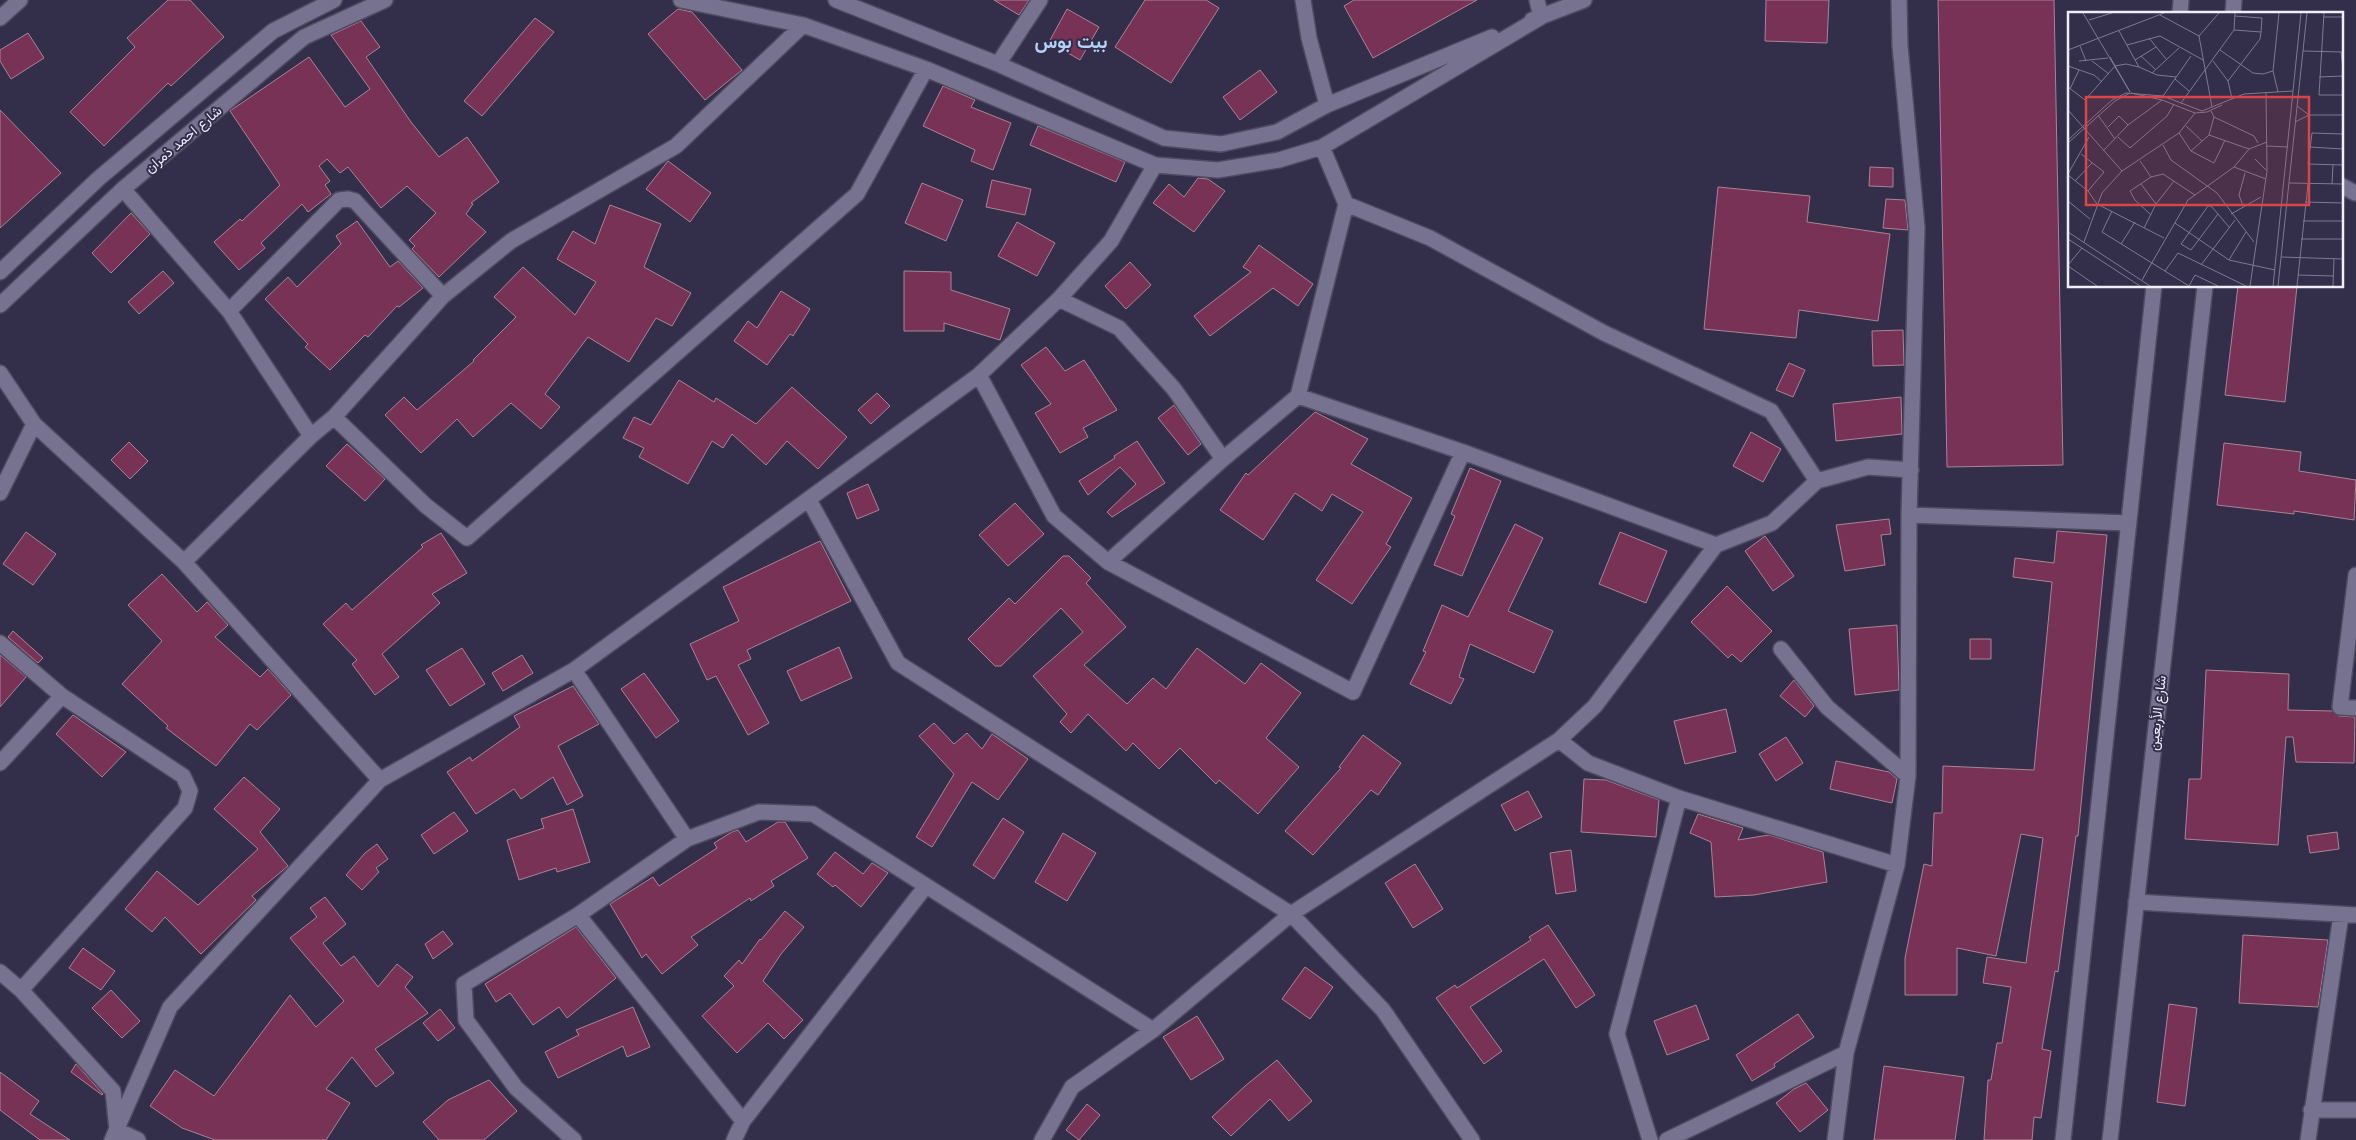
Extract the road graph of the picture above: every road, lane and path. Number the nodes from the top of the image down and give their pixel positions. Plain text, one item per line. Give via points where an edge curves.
1 (20, 0) edge
2 (334, 0) edge
3 (385, 0) edge
4 (681, 0) edge
5 (836, 0) edge
6 (1040, 0) edge
7 (1303, 0) edge
8 (1537, 0) edge
9 (1584, 0) edge
10 (1899, 0) edge
11 (1541, 17) junction
12 (0, 18) edge
13 (803, 25) junction
14 (998, 64) junction
15 (926, 69) junction
16 (1327, 104) junction
17 (1322, 147) junction
18 (1155, 164) junction
19 (2344, 187) edge
20 (123, 189) junction
21 (2344, 196) edge
22 (1346, 204) junction
23 (0, 272) edge
24 (2154, 288) edge
25 (2206, 288) edge
26 (443, 296) junction
27 (1059, 299) junction
28 (0, 305) edge
29 (229, 310) junction
30 (0, 373) edge
31 (979, 375) junction
32 (1298, 396) junction
33 (334, 417) junction
34 (34, 424) junction
35 (311, 436) junction
36 (1463, 452) junction
37 (1223, 459) junction
38 (1911, 470) junction
39 (1817, 481) junction
40 (0, 494) edge
41 (810, 500) junction
42 (1909, 515) junction
43 (2128, 523) junction
44 (1716, 545) junction
45 (184, 562) junction
46 (1108, 562) junction
47 (2356, 575) edge
48 (0, 643) edge
49 (1781, 649) dead end
50 (574, 670) junction
51 (62, 696) junction
52 (2356, 708) edge
53 (1559, 740) junction
54 (0, 763) edge
55 (1908, 776) junction
56 (380, 780) junction
57 (1679, 798) junction
58 (687, 838) junction
59 (1896, 865) junction
60 (926, 886) junction
61 (2136, 902) junction
62 (1291, 914) junction
63 (578, 915) junction
64 (2341, 915) junction
65 (2356, 915) edge
66 (0, 972) edge
67 (21, 990) junction
68 (1153, 1030) junction
69 (1846, 1054) junction
70 (2311, 1110) junction
71 (2356, 1110) edge
72 (743, 1122) junction
73 (114, 1135) edge
74 (138, 1140) edge
75 (574, 1140) edge
76 (734, 1140) edge
77 (1042, 1140) edge
78 (1472, 1140) edge
79 (1650, 1140) edge
80 (1667, 1140) edge
81 (1835, 1140) edge
82 (2063, 1140) edge
83 (2110, 1140) edge
84 (2308, 1140) edge

1 - 12 street
2 - 23 street, شارع احمد ذمران via 273,31 98,179
3 - 20 street, شارع احمد ذمران via 304,37
4 - 13 street
5 - 14 street
6 - 14 street
7 - 16 street via 1309,38
8 - 11 street
9 - 11 street
10 - 38 street via 1900,46 1917,227
11 - 16 street
11 - 17 street
13 - 15 street
13 - 26 street via 676,146 511,241
14 - 16 street via 1164,138 1221,144 1277,132
15 - 18 street
15 - 33 street via 857,194 467,538 425,505
17 - 18 street via 1279,160 1218,170
17 - 22 street
18 - 27 street via 1111,241
19 - 21 street via 2355,193
20 - 28 street, شارع احمد ذمران
20 - 29 street
22 - 32 street
22 - 39 street via 1430,238 1604,333 1771,411
24 - 43 street
25 - 61 street, شارع الأربعين
26 - 29 street via 354,201 348,199 339,200
26 - 33 street
27 - 31 street
27 - 37 street via 1119,328 1174,389
29 - 35 street
30 - 34 street
31 - 41 street
31 - 46 street via 1054,516
32 - 36 street
32 - 37 street
33 - 35 street
34 - 40 street
34 - 45 street
35 - 45 street
36 - 44 street
36 - 46 street via 1354,692
37 - 46 street
38 - 39 street via 1868,467
38 - 42 street
39 - 44 street via 1772,523
41 - 50 street
41 - 62 street via 898,663
42 - 43 street
42 - 55 street
43 - 82 street
44 - 53 street via 1595,706
45 - 56 street
47 - 52 street via 2340,707
48 - 51 street
49 - 55 street via 1827,707
50 - 56 street
50 - 58 street
51 - 54 street
51 - 67 street via 183,776 190,791 185,808
53 - 57 street via 1588,763
53 - 62 street
55 - 59 street
56 - 73 street via 170,1007
57 - 59 street
57 - 79 street via 1617,1034
58 - 60 street via 759,812 813,814
58 - 63 street
59 - 69 street
60 - 68 street
60 - 72 street
61 - 64 street
61 - 83 street, شارع الأربعين
62 - 68 street
62 - 78 street via 1383,1010
63 - 72 street
63 - 75 street via 464,984 466,1020 516,1088
64 - 65 street
64 - 70 street
66 - 67 street
67 - 73 street via 112,1091
68 - 77 street via 1072,1088
69 - 80 street
69 - 81 street
70 - 71 street
70 - 84 street
72 - 76 street
73 - 74 street

